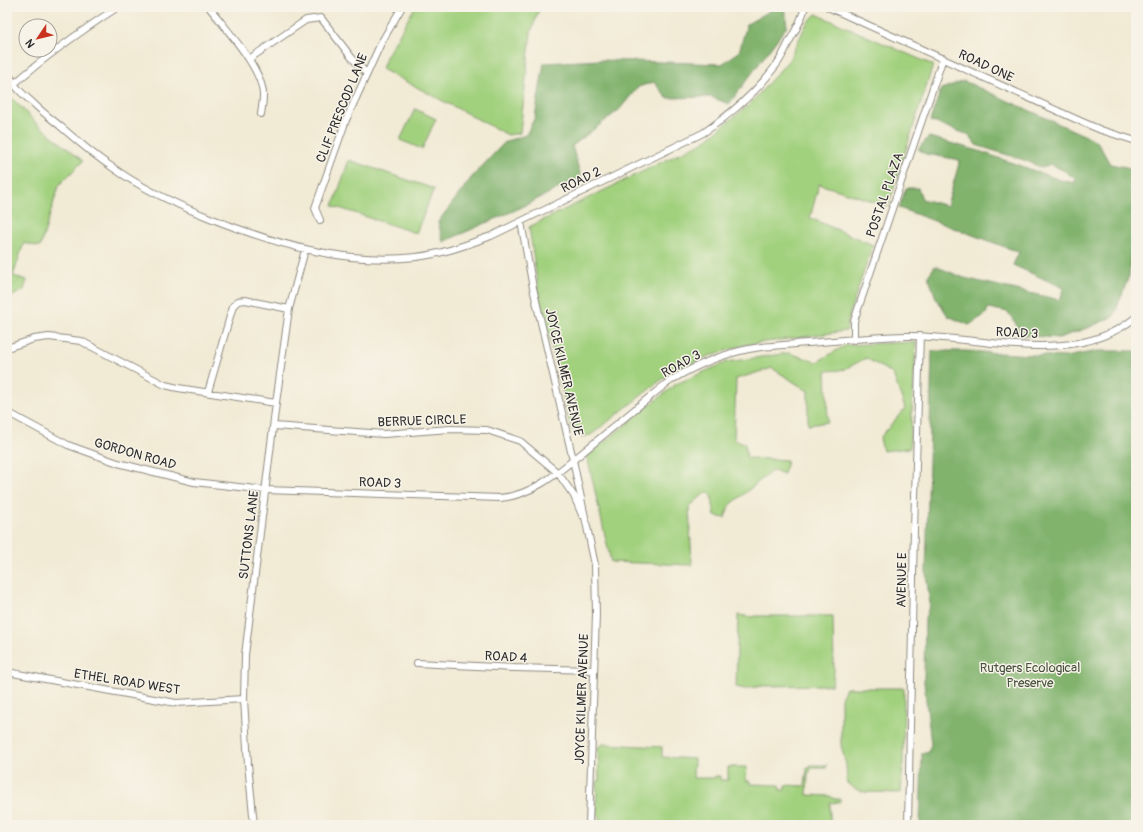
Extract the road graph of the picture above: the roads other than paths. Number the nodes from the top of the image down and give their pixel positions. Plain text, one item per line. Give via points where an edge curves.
1 (118, 7) edge
2 (209, 7) edge
3 (402, 7) edge
4 (805, 7) edge
5 (828, 7) edge
6 (943, 58) junction
7 (249, 59) junction
8 (7, 72) edge
9 (367, 74) junction
10 (7, 83) edge
11 (14, 84) junction
12 (261, 114) dead end
13 (1136, 141) edge
14 (320, 220) dead end
15 (521, 222) junction
16 (305, 250) junction
17 (289, 309) junction
18 (1136, 317) edge
19 (920, 336) junction
20 (854, 340) junction
21 (7, 348) edge
22 (208, 392) junction
23 (276, 403) junction
24 (7, 412) edge
25 (274, 426) junction
26 (573, 460) junction
27 (558, 473) junction
28 (265, 490) junction
29 (587, 526) junction
30 (417, 663) dead end
31 (594, 670) junction
32 (7, 672) edge
33 (244, 699) junction
34 (254, 825) edge
35 (589, 825) edge
36 (908, 825) edge

1 - 11 street via 82,30
2 - 7 street
3 - 9 street, CLIF PRESCOD LANE
4 - 15 street, ROAD 2 via 796,31 777,63 753,92 719,122 684,143
5 - 6 street, ROAD ONE
6 - 13 street, ROAD ONE via 1080,121
6 - 20 street, POSTAL PLAZA via 854,321
7 - 9 street via 306,20 321,18
7 - 12 street via 264,95
8 - 11 street, ROAD 2
9 - 14 street, CLIF PRESCOD LANE via 346,120 315,208
10 - 11 street
11 - 16 street, ROAD 2 via 90,151 151,191 240,230
15 - 16 street, ROAD 2 via 464,246 416,257 371,258
15 - 26 street, JOYCE KILMER AVENUE via 533,288
16 - 17 street, SUTTONS LANE
17 - 22 street via 245,300 238,301 233,306
17 - 23 street, SUTTONS LANE
18 - 19 street, ROAD 3 via 1114,332 1080,343 1040,346
19 - 20 street, ROAD 3
19 - 36 street, AVENUE E
20 - 26 street, ROAD 3 via 749,349 704,363 673,380
21 - 22 street via 49,337 81,341 165,385
22 - 23 street
23 - 25 street, SUTTONS LANE
24 - 28 street, GORDON ROAD via 68,445 118,464 194,482
25 - 27 street, BERRUE CIRCLE via 384,434 450,428 487,430 520,441
25 - 28 street, SUTTONS LANE
26 - 27 street, ROAD 3
26 - 29 street, JOYCE KILMER AVENUE
27 - 28 street, ROAD 3 via 521,494 500,498
27 - 29 street, JOYCE KILMER AVENUE via 574,496
28 - 33 street, SUTTONS LANE via 245,655
29 - 31 street, JOYCE KILMER AVENUE via 596,581
30 - 31 street, ROAD 4
31 - 35 street, JOYCE KILMER AVENUE
32 - 33 street, ETHEL ROAD WEST via 176,703
33 - 34 street, SUTTONS LANE

